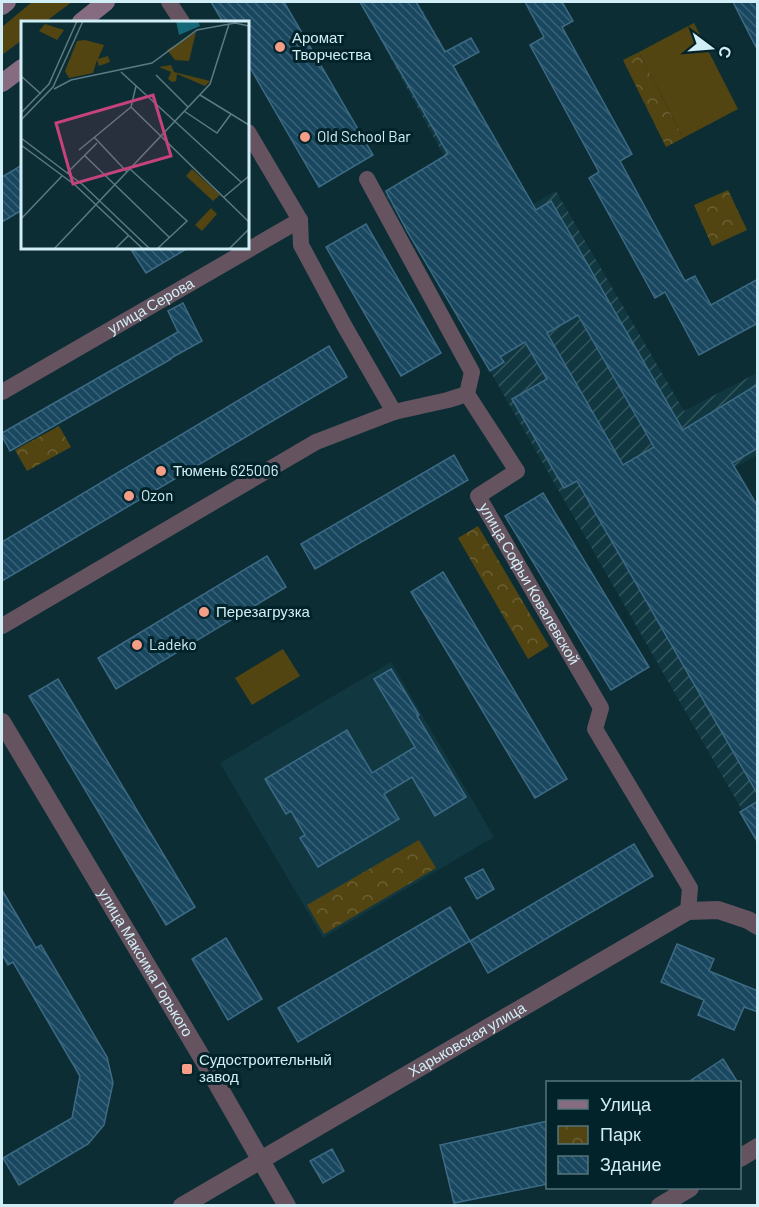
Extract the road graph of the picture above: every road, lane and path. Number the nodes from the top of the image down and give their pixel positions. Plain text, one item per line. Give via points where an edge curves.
1 (7, 2) edge
2 (106, 2) edge
3 (169, 2) edge
4 (2, 6) edge
5 (82, 21) edge
6 (181, 21) edge
7 (21, 69) edge
8 (2, 83) edge
9 (249, 134) edge
10 (367, 179) dead end
11 (300, 220) junction
12 (2, 392) edge
13 (467, 394) junction
14 (394, 412) junction
15 (2, 626) edge
16 (2, 722) edge
17 (688, 911) junction
18 (758, 926) edge
19 (758, 1147) edge
20 (741, 1157) edge
21 (260, 1160) junction
22 (688, 1189) edge
23 (182, 1206) edge
24 (287, 1206) edge
25 (660, 1206) edge

1 - 4 main road
2 - 5 main road
3 - 6 street
7 - 8 main road
9 - 11 street
10 - 13 street via 472,372
11 - 12 street, улица Серова
11 - 14 street via 301,245
13 - 14 street
13 - 17 street, улица Софьи Ковалевской via 517,471 478,496 601,708 595,729 690,888
14 - 15 street via 316,442
16 - 21 street, улица Максима Горького
17 - 18 street, Харьковская улица via 718,910
17 - 21 street, Харьковская улица
19 - 20 street
21 - 23 street, Харьковская улица
21 - 24 street, улица Максима Горького
22 - 25 street

